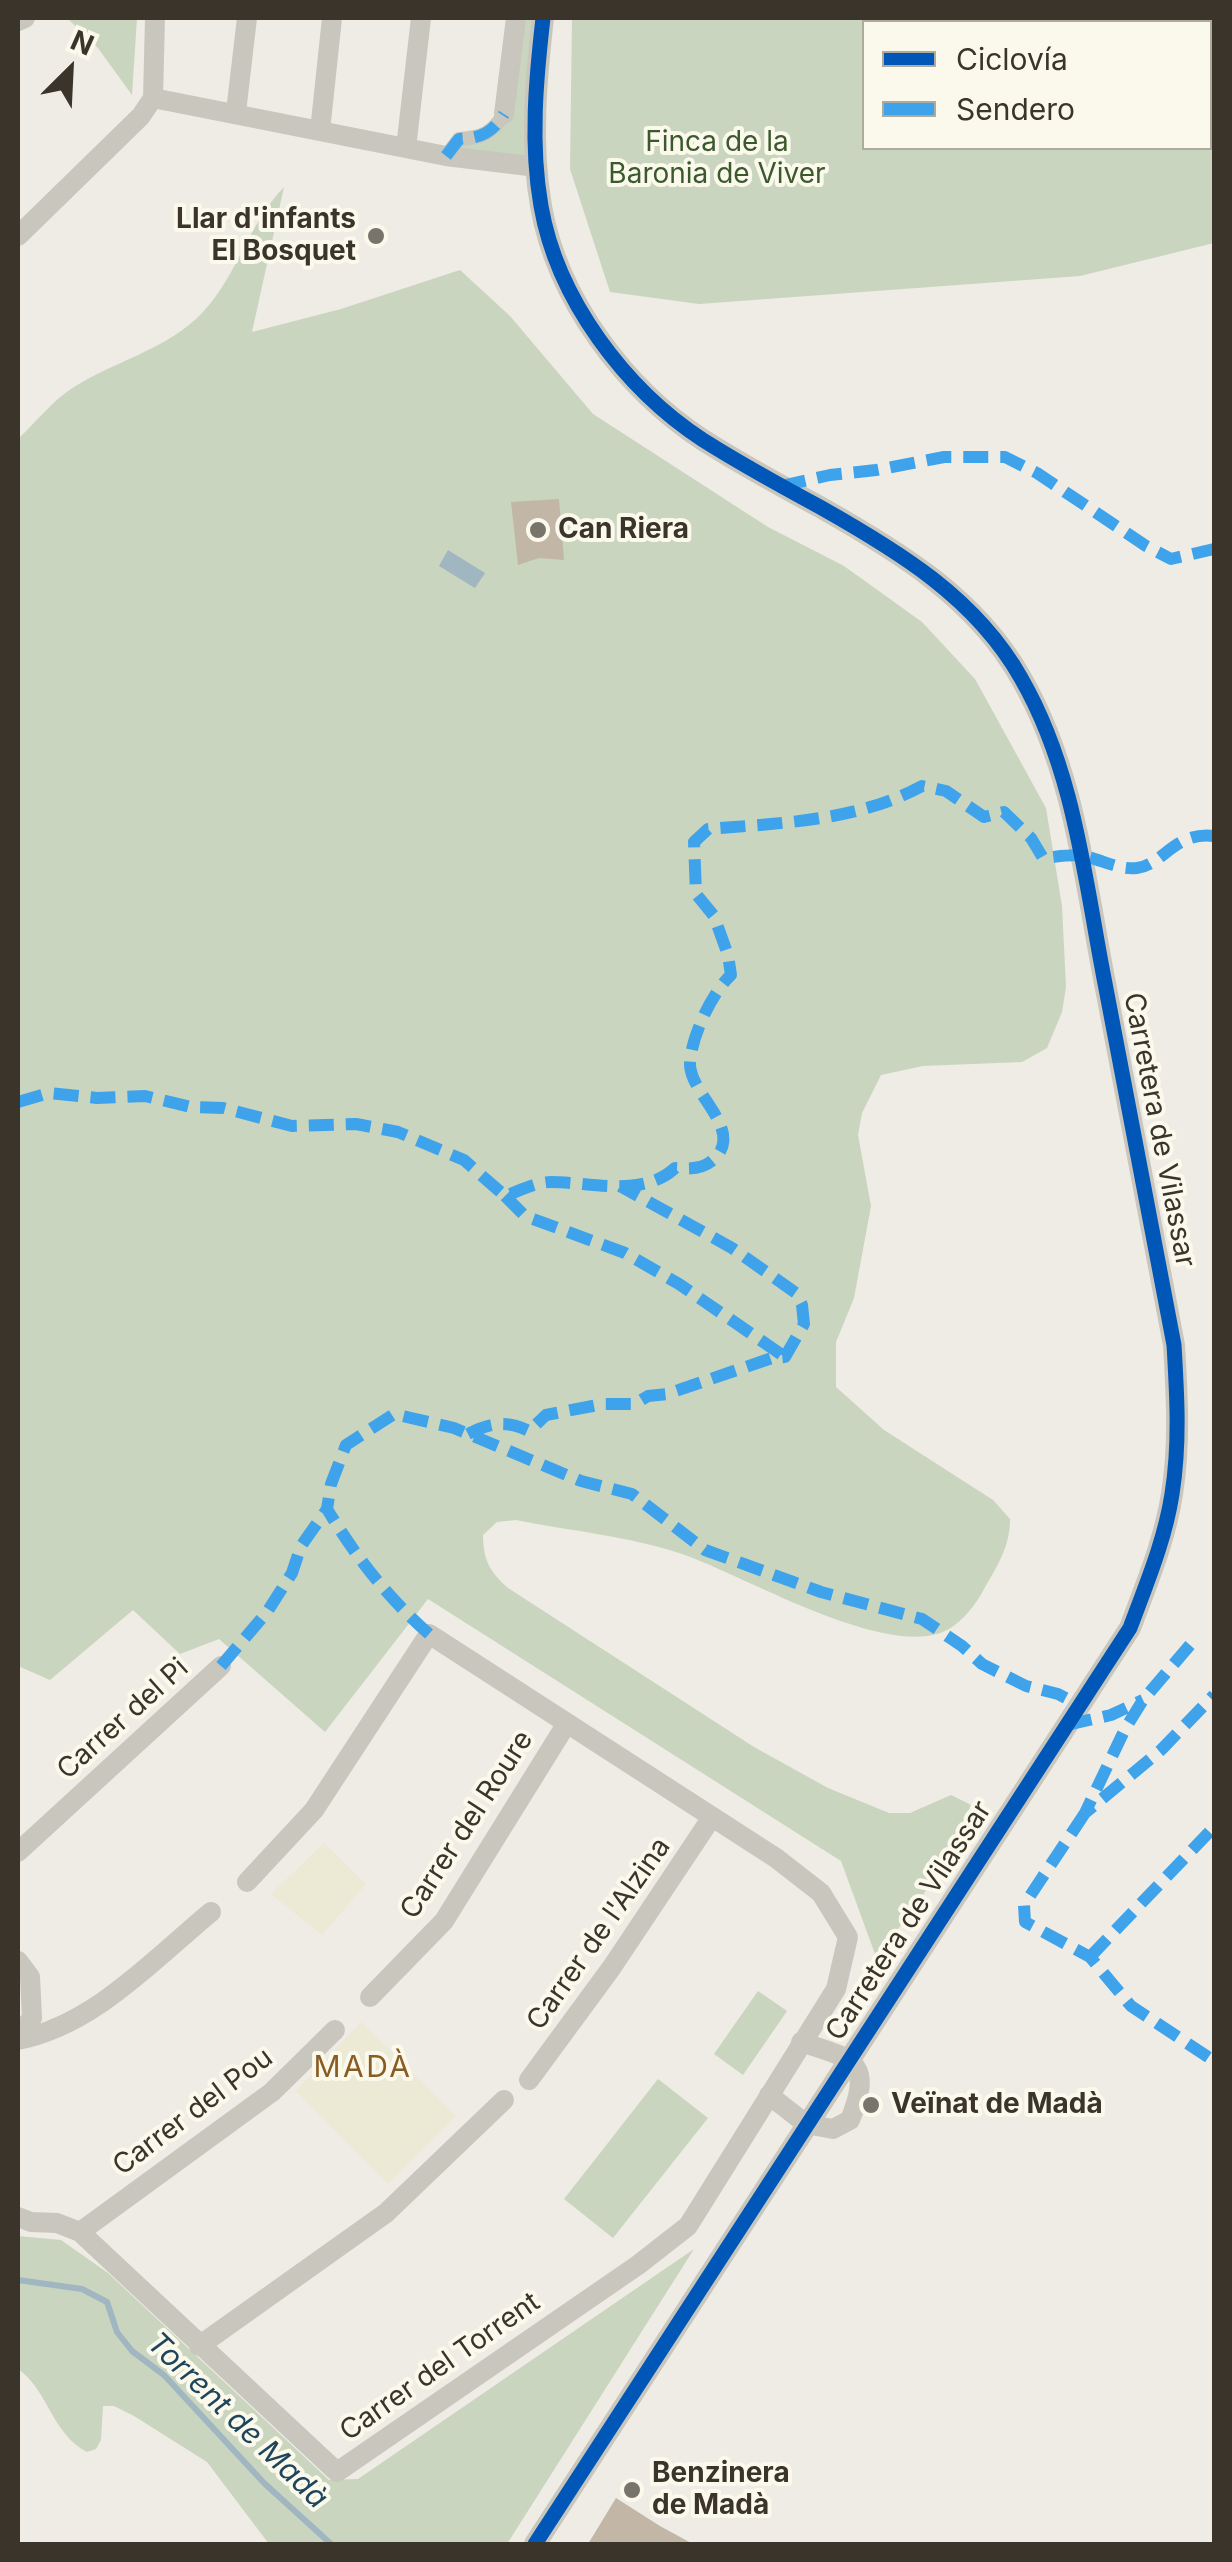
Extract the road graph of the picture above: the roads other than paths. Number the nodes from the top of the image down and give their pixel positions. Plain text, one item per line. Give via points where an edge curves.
1 (25, 18) edge
2 (155, 18) edge
3 (247, 18) edge
4 (332, 18) edge
5 (420, 18) edge
6 (516, 18) edge
7 (543, 18) edge
8 (18, 21) edge
9 (153, 98) junction
10 (236, 112) junction
11 (504, 114) joint
12 (320, 131) junction
13 (406, 148) junction
14 (446, 156) junction
15 (537, 167) junction
16 (18, 236) edge
17 (221, 1666) dead end
18 (566, 1723) junction
19 (712, 1817) junction
20 (18, 1852) edge
21 (247, 1882) dead end
22 (211, 1912) dead end
23 (18, 1961) edge
24 (370, 1997) dead end
25 (334, 2030) dead end
26 (18, 2038) edge
27 (802, 2042) junction
28 (849, 2058) junction
29 (529, 2080) dead end
30 (769, 2094) junction
31 (504, 2100) dead end
32 (806, 2124) junction
33 (18, 2217) edge
34 (80, 2232) junction
35 (199, 2346) junction
36 (535, 2544) edge

1 - 8 street
2 - 9 street
3 - 10 street
4 - 12 street
5 - 13 street
6 - 11 street
7 - 15 street, Carretera de Vilassar
9 - 10 street
9 - 16 street
10 - 12 street
11 - 14 street via 493,131 460,139
12 - 13 street
13 - 14 street
14 - 15 street
15 - 28 street, Carretera de Vilassar via 541,209 561,272 594,332 637,386 700,438 878,540 948,589 1020,676 1048,732 1071,805 1174,1345 1172,1496 1130,1628
17 - 20 street, Carrer del Pi
18 - 19 street, Carrer del Torrent
18 - 21 street, Carrer del Torrent via 429,1634 314,1810
18 - 24 street, Carrer del Roure via 444,1921
19 - 27 street, Carrer del Torrent via 821,1893 848,1937 836,1989
19 - 29 street, Carrer de l'Alzina
22 - 26 street via 94,2008
23 - 26 street via 30,1977 32,2018
25 - 34 street, Carrer del Pou via 272,2092
27 - 28 street
27 - 30 street, Carrer del Torrent
28 - 32 street, Carretera de Vilassar
28 - 32 street via 861,2094 850,2120 833,2130
30 - 32 street
30 - 35 street, Carrer del Torrent via 688,2226 338,2472
31 - 35 street via 386,2213
32 - 36 street, Carretera de Vilassar
33 - 34 street
34 - 35 street, Carrer del Torrent

